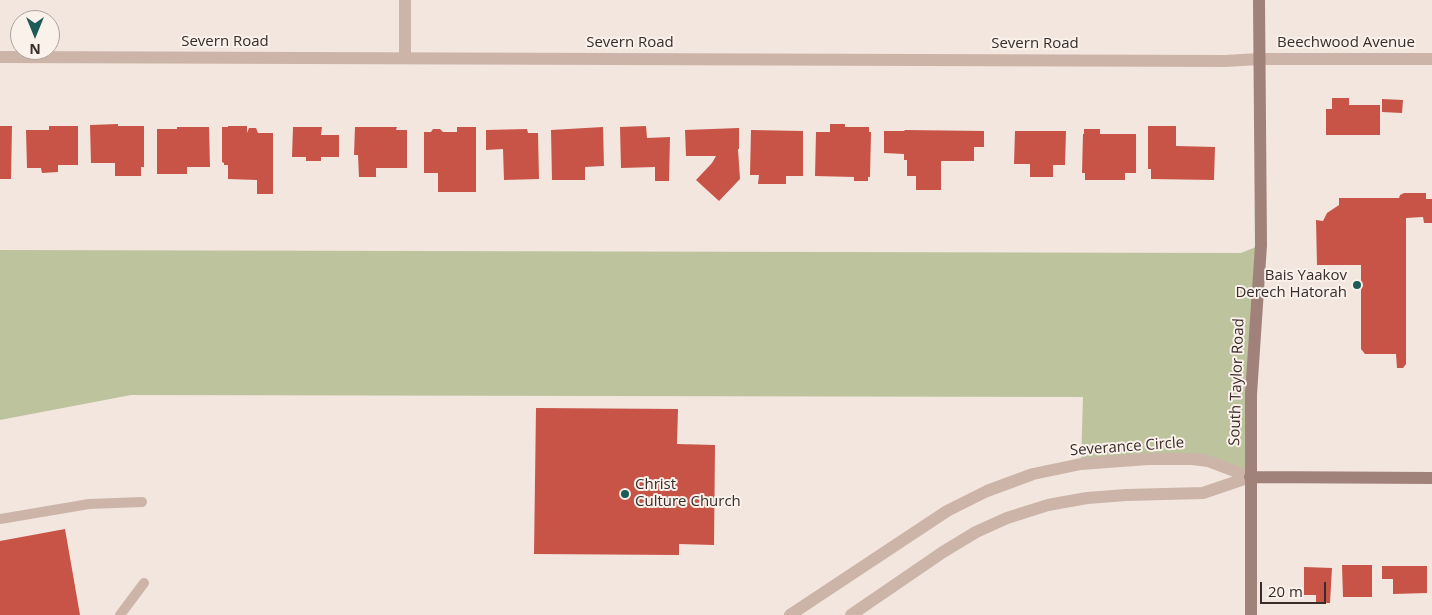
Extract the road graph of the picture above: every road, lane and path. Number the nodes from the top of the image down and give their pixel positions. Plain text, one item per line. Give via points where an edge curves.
1 (405, 0) edge
2 (1259, 0) edge
3 (0, 57) edge
4 (405, 58) junction
5 (1259, 59) junction
6 (1432, 59) edge
7 (1250, 477) junction
8 (1432, 478) edge
9 (142, 502) dead end
10 (0, 519) edge
11 (144, 583) dead end
12 (120, 615) edge
13 (790, 615) edge
14 (851, 615) edge
15 (1251, 615) edge

1 - 4 street
2 - 5 main road, South Taylor Road
3 - 4 street, Severn Road
4 - 5 street, Severn Road
5 - 6 street, Beechwood Avenue
5 - 7 main road, South Taylor Road via 1261,245 1250,394
7 - 8 main road
7 - 13 street, Severance Circle via 1208,461 1192,459 1081,464 1032,474 947,511
7 - 14 street via 1203,493 1087,498 1007,518 943,552
7 - 15 main road, South Taylor Road
9 - 10 lane via 89,504
11 - 12 lane

